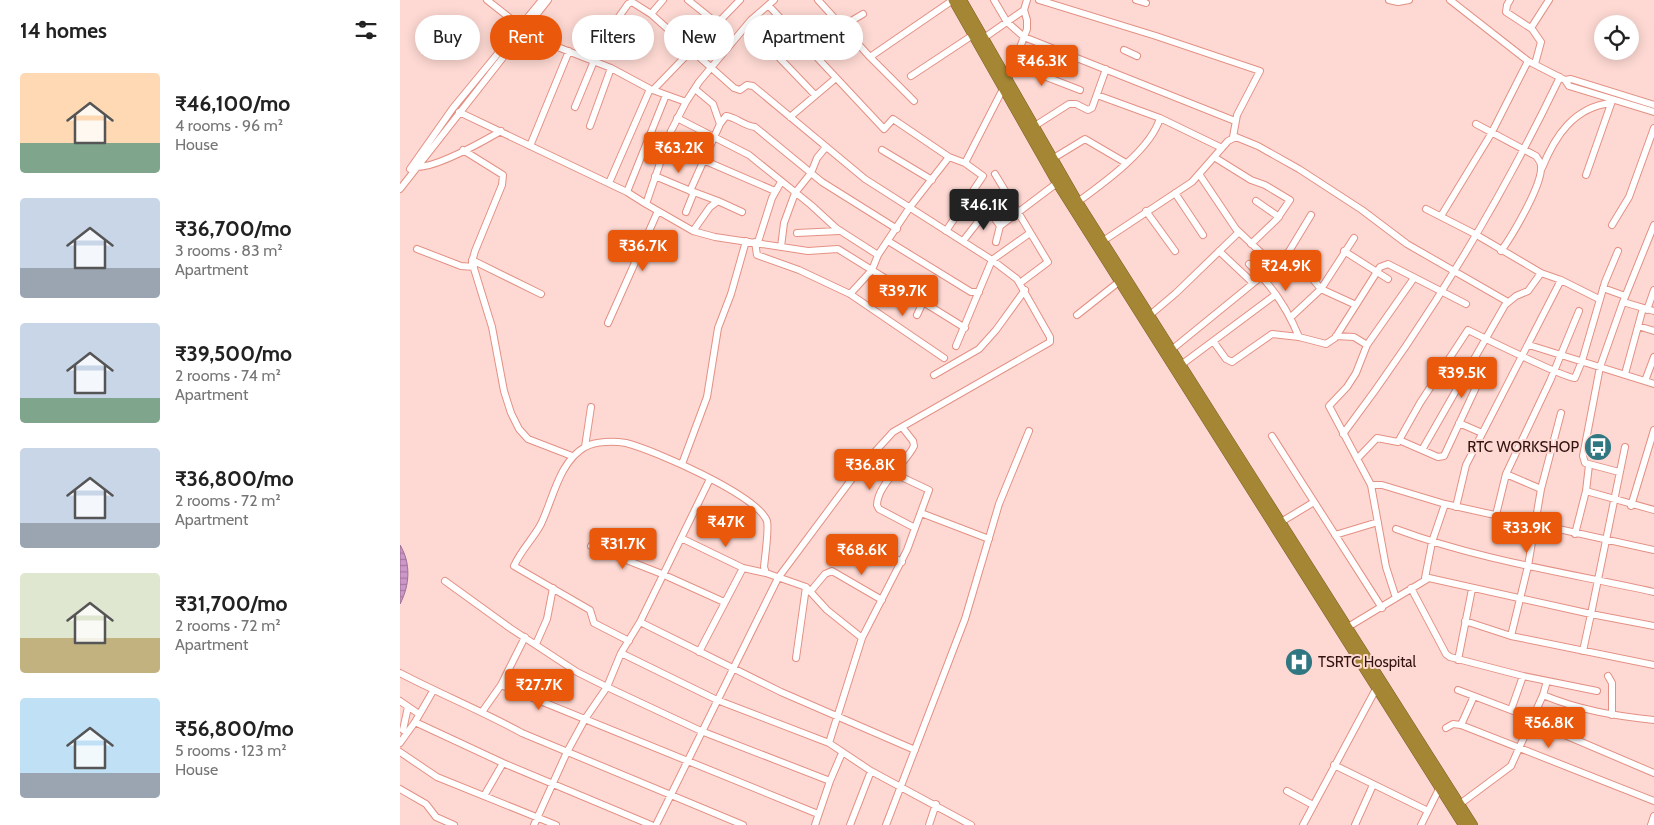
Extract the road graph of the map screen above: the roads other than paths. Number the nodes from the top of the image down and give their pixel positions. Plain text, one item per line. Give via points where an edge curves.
1 (487, 0) edge
2 (542, 0) edge
3 (548, 0) edge
4 (663, 0) edge
5 (688, 0) edge
6 (740, 0) edge
7 (774, 0) edge
8 (818, 0) edge
9 (953, 0) edge
10 (962, 0) edge
11 (994, 0) edge
12 (1039, 0) edge
13 (1136, 0) edge
14 (1389, 0) edge
15 (1409, 0) edge
16 (1450, 0) edge
17 (1510, 0) edge
18 (1550, 0) edge
19 (1146, 3) dead end
20 (1024, 4) edge
21 (769, 6) junction
22 (652, 14) junction
23 (505, 15) edge
24 (531, 15) edge
25 (534, 15) edge
26 (622, 15) edge
27 (707, 15) edge
28 (726, 15) edge
29 (759, 15) edge
30 (831, 15) edge
31 (1007, 22) junction
32 (664, 26) edge
33 (1531, 28) junction
34 (744, 30) edge
35 (1024, 37) junction
36 (978, 38) junction
37 (562, 48) edge
38 (863, 49) edge
39 (1124, 50) dead end
40 (569, 51) junction
41 (572, 52) edge
42 (870, 56) junction
43 (1137, 56) dead end
44 (494, 60) edge
45 (498, 60) edge
46 (591, 60) joint
47 (681, 60) edge
48 (701, 60) edge
49 (782, 60) edge
50 (1528, 61) junction
51 (1013, 64) junction
52 (1535, 64) junction
53 (611, 68) junction
54 (711, 68) junction
55 (1106, 69) junction
56 (911, 76) dead end
57 (836, 78) junction
58 (1563, 78) junction
59 (1005, 82) junction
60 (652, 89) junction
61 (695, 90) junction
62 (1080, 90) dead end
63 (666, 95) junction
64 (815, 95) junction
65 (1097, 95) junction
66 (1613, 98) junction
67 (914, 101) dead end
68 (686, 102) junction
69 (1654, 105) edge
70 (576, 107) dead end
71 (459, 112) junction
72 (1654, 112) edge
73 (790, 117) junction
74 (677, 118) junction
75 (1160, 118) junction
76 (1235, 121) junction
77 (720, 124) junction
78 (1476, 124) dead end
79 (590, 126) dead end
80 (1033, 127) junction
81 (1654, 128) edge
82 (501, 132) junction
83 (1491, 134) junction
84 (715, 136) junction
85 (1234, 137) junction
86 (666, 144) junction
87 (530, 146) junction
88 (826, 147) junction
89 (1222, 148) junction
90 (463, 150) junction
91 (882, 150) dead end
92 (1525, 150) junction
93 (949, 157) junction
94 (1214, 157) junction
95 (704, 159) junction
96 (1052, 160) junction
97 (965, 163) junction
98 (1126, 163) junction
99 (415, 166) junction
100 (1542, 169) junction
101 (811, 173) junction
102 (995, 174) dead end
103 (1199, 174) junction
104 (1586, 175) dead end
105 (656, 176) junction
106 (932, 180) junction
107 (400, 182) edge
108 (781, 182) junction
109 (609, 183) junction
110 (1057, 183) junction
111 (400, 190) edge
112 (775, 190) junction
113 (692, 191) junction
114 (627, 192) junction
115 (1175, 193) junction
116 (795, 194) junction
117 (718, 201) junction
118 (1256, 201) dead end
119 (646, 204) junction
120 (1075, 204) junction
121 (910, 207) junction
122 (1426, 209) dead end
123 (1146, 211) junction
124 (658, 212) junction
125 (686, 212) dead end
126 (742, 212) dead end
127 (1017, 212) junction
128 (1311, 215) dead end
129 (1441, 216) junction
130 (1279, 217) junction
131 (1612, 225) dead end
132 (1654, 225) edge
133 (1000, 226) junction
134 (897, 229) junction
135 (693, 231) junction
136 (840, 231) junction
137 (946, 231) junction
138 (1239, 232) junction
139 (797, 233) dead end
140 (1030, 233) junction
141 (1475, 234) junction
142 (1203, 235) dead end
143 (1354, 238) dead end
144 (746, 241) junction
145 (888, 241) junction
146 (963, 241) junction
147 (1103, 241) junction
148 (756, 242) junction
149 (996, 242) dead end
150 (1251, 244) junction
151 (782, 247) junction
152 (416, 249) dead end
153 (1175, 251) dead end
154 (1219, 251) junction
155 (1344, 251) junction
156 (1501, 251) junction
157 (1618, 251) dead end
158 (1288, 253) junction
159 (878, 255) junction
160 (472, 260) junction
161 (992, 260) junction
162 (1249, 264) dead end
163 (1273, 264) junction
164 (474, 267) junction
165 (872, 270) junction
166 (1377, 272) junction
167 (1454, 272) junction
168 (1541, 273) junction
169 (1262, 276) junction
170 (1414, 278) junction
171 (1388, 279) dead end
172 (1561, 280) junction
173 (1120, 281) junction
174 (1020, 283) junction
175 (1253, 283) junction
176 (1603, 288) junction
177 (1321, 289) junction
178 (1025, 290) junction
179 (1654, 290) edge
180 (1442, 291) junction
181 (979, 292) junction
182 (541, 294) dead end
183 (850, 294) junction
184 (1275, 295) junction
185 (1599, 299) junction
186 (1624, 299) junction
187 (923, 302) junction
188 (1508, 302) junction
189 (1466, 304) dead end
190 (1356, 305) junction
191 (1648, 310) edge
192 (1579, 311) dead end
193 (917, 315) dead end
194 (1077, 315) dead end
195 (1150, 315) junction
196 (1291, 317) junction
197 (608, 323) dead end
198 (1638, 326) junction
199 (965, 328) junction
200 (1654, 331) edge
201 (1336, 336) junction
202 (1300, 337) junction
203 (1484, 338) junction
204 (1213, 341) junction
205 (1367, 345) junction
206 (1528, 345) junction
207 (956, 346) dead end
208 (1168, 352) junction
209 (1523, 355) junction
210 (1560, 355) junction
211 (1654, 357) edge
212 (944, 358) dead end
213 (1582, 361) junction
214 (1181, 365) junction
215 (1600, 367) junction
216 (1553, 372) junction
217 (1625, 374) junction
218 (934, 375) dead end
219 (1646, 381) junction
220 (1478, 383) dead end
221 (1654, 384) edge
222 (591, 408) dead end
223 (1561, 413) dead end
224 (1459, 423) junction
225 (902, 427) junction
226 (1654, 430) edge
227 (1029, 431) dead end
228 (1482, 433) junction
229 (1343, 434) junction
230 (1272, 436) dead end
231 (1399, 440) junction
232 (585, 447) junction
233 (1626, 447) dead end
234 (1422, 450) junction
235 (572, 456) junction
236 (1357, 459) junction
237 (682, 464) junction
238 (1589, 465) junction
239 (1620, 472) junction
240 (893, 474) junction
241 (1506, 474) junction
242 (710, 479) junction
243 (1371, 484) junction
244 (1541, 489) junction
245 (1586, 491) junction
246 (1613, 500) junction
247 (1314, 502) junction
248 (1445, 504) junction
249 (1631, 506) junction
250 (1456, 507) junction
251 (1654, 510) edge
252 (921, 512) junction
253 (1496, 515) junction
254 (1281, 522) junction
255 (1378, 522) junction
256 (1537, 524) junction
257 (915, 528) junction
258 (1396, 529) dead end
259 (1575, 534) junction
260 (1335, 535) junction
261 (681, 538) junction
262 (852, 539) dead end
263 (989, 539) junction
264 (1605, 540) junction
265 (1432, 542) junction
266 (591, 546) dead end
267 (1654, 550) edge
268 (902, 562) junction
269 (1528, 566) junction
270 (743, 568) junction
271 (662, 574) junction
272 (766, 574) junction
273 (778, 578) junction
274 (1425, 578) junction
275 (445, 580) dead end
276 (1597, 580) junction
277 (553, 588) junction
278 (1410, 588) junction
279 (808, 589) junction
280 (1472, 589) junction
281 (1654, 592) edge
282 (1396, 598) junction
283 (1518, 599) junction
284 (882, 600) junction
285 (724, 602) junction
286 (1382, 608) junction
287 (1591, 614) junction
288 (1465, 621) junction
289 (640, 622) junction
290 (1654, 626) edge
291 (1348, 627) junction
292 (1511, 636) junction
293 (525, 637) junction
294 (862, 638) junction
295 (629, 642) junction
296 (536, 644) junction
297 (1583, 651) junction
298 (699, 652) junction
299 (621, 654) junction
300 (796, 658) dead end
301 (1458, 660) junction
302 (1654, 665) edge
303 (732, 667) junction
304 (400, 673) edge
305 (1522, 676) junction
306 (1608, 676) dead end
307 (1547, 681) junction
308 (501, 685) junction
309 (1377, 686) junction
310 (607, 687) junction
311 (1458, 690) dead end
312 (433, 691) junction
313 (1597, 691) dead end
314 (1543, 695) junction
315 (1474, 696) junction
316 (717, 700) junction
317 (400, 701) edge
318 (408, 707) junction
319 (1511, 710) junction
320 (482, 712) junction
321 (419, 714) junction
322 (837, 714) junction
323 (1612, 715) junction
324 (1532, 718) junction
325 (585, 719) junction
326 (1654, 720) edge
327 (415, 722) junction
328 (1461, 725) junction
329 (1446, 728) dead end
330 (403, 731) edge
331 (702, 731) junction
332 (400, 743) edge
333 (829, 743) junction
334 (1520, 749) junction
335 (915, 750) junction
336 (400, 752) edge
337 (567, 752) junction
338 (842, 753) junction
339 (687, 761) junction
340 (504, 763) junction
341 (1334, 765) junction
342 (871, 770) junction
343 (1654, 773) edge
344 (830, 781) junction
345 (552, 784) junction
346 (1373, 784) junction
347 (1440, 787) junction
348 (902, 788) junction
349 (400, 789) edge
350 (1287, 791) dead end
351 (670, 794) junction
352 (484, 796) junction
353 (1654, 801) edge
354 (936, 804) junction
355 (1460, 804) junction
356 (1313, 805) junction
357 (1428, 810) junction
358 (818, 814) junction
359 (1654, 816) edge
360 (537, 817) junction
361 (740, 824) edge
362 (451, 825) edge
363 (534, 825) edge
364 (556, 825) edge
365 (651, 825) edge
366 (656, 825) edge
367 (815, 825) edge
368 (850, 825) edge
369 (886, 825) edge
370 (929, 825) edge
371 (971, 825) edge
372 (1303, 825) edge
373 (1355, 825) edge
374 (1421, 825) edge
375 (1463, 825) edge
376 (1473, 825) edge
377 (1650, 825) edge

1 - 23 street
2 - 24 street
3 - 25 street
4 - 22 street
5 - 27 street
6 - 28 street
7 - 21 street
8 - 30 street
9 - 36 highway
9 - 42 street
10 - 36 highway
11 - 31 street
12 - 76 street via 1260,71
13 - 19 street
14 - 15 street
16 - 50 street
17 - 33 street via 1506,4 1506,12
18 - 33 street
20 - 31 street
20 - 35 street via 1028,26
21 - 29 street
21 - 57 street
22 - 26 street via 630,3
22 - 32 street
31 - 35 street
31 - 36 street
33 - 52 street via 1541,42
34 - 54 street
35 - 51 street
35 - 55 street
36 - 56 street
36 - 59 highway
37 - 40 street
38 - 42 street
39 - 43 street
40 - 41 street
40 - 87 street
42 - 67 street
44 - 99 street via 453,108
45 - 71 street
46 - 53 street
46 - 70 street
47 - 60 street
48 - 54 street
49 - 64 street
50 - 52 street
50 - 83 street
51 - 59 street
51 - 62 street
52 - 58 street
53 - 60 street
53 - 79 street
54 - 61 street
54 - 73 street via 734,88 740,90 747,85 753,86
55 - 65 street
55 - 76 street
57 - 64 street
57 - 93 street via 884,129 893,120
58 - 66 street via 1569,86
58 - 92 street
59 - 80 highway
59 - 97 street
59 - 110 highway
60 - 63 street
60 - 109 street
61 - 68 street
61 - 77 street via 713,104
63 - 68 street
63 - 114 street
64 - 73 street
65 - 75 street
65 - 80 street via 1090,110 1069,104
66 - 69 street
66 - 72 street
66 - 100 street via 1586,110 1569,123 1552,144
66 - 104 street
68 - 74 street
71 - 82 street
71 - 99 street
73 - 88 street
74 - 84 street
74 - 86 street
75 - 89 street
75 - 98 street via 1157,129
76 - 85 street
77 - 84 street
77 - 101 street via 726,116 755,127
78 - 83 street
80 - 96 highway
81 - 131 street via 1629,197
82 - 87 street
82 - 90 street
83 - 92 street
83 - 129 street
84 - 95 street
84 - 108 street via 749,155
85 - 89 street
85 - 167 street via 1258,146 1316,179 1407,244
86 - 95 street
86 - 105 street
87 - 109 street
88 - 101 street
88 - 121 street via 865,180
89 - 94 street
90 - 99 street via 426,166
90 - 160 street via 501,172 504,178
91 - 106 street
92 - 100 street via 1536,156
92 - 141 street
93 - 97 street
93 - 106 street
94 - 103 street
94 - 130 street via 1289,199
95 - 112 street
95 - 113 street
96 - 98 street via 1085,139
96 - 120 highway
97 - 137 street via 983,176
98 - 120 street
99 - 107 street
99 - 111 street
100 - 156 street via 1524,216
101 - 116 street
101 - 134 street
102 - 127 street
103 - 115 street
103 - 138 street
105 - 113 street
105 - 119 street
106 - 121 street
108 - 112 street
108 - 116 street
109 - 114 street
110 - 120 highway
110 - 127 street
112 - 148 street
113 - 117 street
113 - 125 street
114 - 119 street
115 - 123 street
115 - 142 street
116 - 136 street
116 - 151 street via 784,223
117 - 126 street
117 - 135 street
118 - 130 street
119 - 124 street
120 - 147 highway
120 - 173 highway
121 - 134 street
121 - 137 street
122 - 129 street
123 - 147 street
123 - 153 street
124 - 135 street
124 - 197 street
127 - 133 street
127 - 140 street
128 - 158 street
129 - 141 street
130 - 150 street
132 - 186 street
133 - 146 street via 988,209
133 - 149 street
134 - 145 street
135 - 144 street
136 - 139 street
136 - 159 street
137 - 146 street
138 - 150 street
138 - 154 street
140 - 161 street
140 - 174 street via 1048,262
141 - 156 street
141 - 167 street
143 - 155 street
144 - 148 street
144 - 237 street via 718,328 707,397
145 - 159 street
145 - 181 street via 971,292
146 - 161 street
147 - 195 highway
148 - 151 street
148 - 183 street via 758,255
150 - 163 street
151 - 165 street via 808,251 838,249
152 - 164 street via 461,266
154 - 175 street
154 - 195 street
155 - 166 street
155 - 177 street
156 - 168 street
157 - 176 street
158 - 163 street
158 - 177 street
159 - 165 street
160 - 164 street
160 - 182 street
161 - 174 street
161 - 181 street
162 - 169 street
163 - 169 street
164 - 235 street via 492,326 504,391 519,429 528,439
165 - 183 street
165 - 187 street
166 - 170 street via 1388,264
166 - 171 street
166 - 190 street
167 - 180 street
167 - 188 street
168 - 172 street
168 - 188 street via 1528,291
169 - 175 street
169 - 184 street
170 - 180 street
170 - 205 street
172 - 185 street
172 - 206 street
173 - 194 street
173 - 208 highway
174 - 178 street
175 - 208 street
176 - 185 street
176 - 186 street
177 - 190 street
177 - 196 street
178 - 218 street via 979,349
178 - 225 street via 1048,330 1050,342
179 - 191 street
180 - 189 street
180 - 229 street
181 - 199 street
183 - 212 street
184 - 196 street
184 - 204 street
185 - 213 street
186 - 191 street
186 - 215 street
187 - 193 street
187 - 199 street
188 - 203 street
190 - 201 street
191 - 198 street
192 - 210 street
195 - 208 highway
196 - 202 street
198 - 200 street
198 - 217 street
199 - 207 street
201 - 202 street via 1326,344
201 - 205 street via 1354,337
202 - 204 street via 1272,334 1232,362
203 - 209 street
203 - 231 street via 1468,330
203 - 234 street
204 - 214 street
205 - 229 street via 1356,373 1329,406
206 - 209 street
206 - 210 street
208 - 214 highway
208 - 309 highway
209 - 216 street
209 - 228 street
210 - 213 street
210 - 216 street
211 - 219 street
213 - 215 street
213 - 216 street via 1574,378
214 - 254 highway
215 - 217 street
215 - 238 street via 1583,456
216 - 241 street
217 - 219 street
219 - 221 street
220 - 224 street
222 - 232 street
223 - 244 street
224 - 228 street
224 - 234 street via 1444,456 1438,457
225 - 240 street via 914,446
225 - 273 street via 893,432 860,468
226 - 249 street
227 - 263 street via 999,504
228 - 250 street via 1466,464
229 - 236 street
230 - 247 street
231 - 234 street
231 - 236 street via 1395,443 1377,438
232 - 235 street
232 - 237 street via 624,443
233 - 239 street
235 - 277 street via 540,526 514,566
236 - 243 street
237 - 242 street
238 - 239 street
238 - 245 street
239 - 246 street
240 - 252 street via 929,490
240 - 257 street via 878,498 878,507
241 - 244 street
241 - 253 street
242 - 261 street
242 - 272 street via 760,511 767,522
243 - 248 street
243 - 255 street
244 - 256 street
245 - 246 street
245 - 259 street
246 - 249 street
246 - 264 street
247 - 254 street
247 - 260 street
248 - 250 street
248 - 265 street
249 - 251 street
250 - 253 street
252 - 257 street
252 - 263 street
253 - 256 street
254 - 291 highway
255 - 260 street
255 - 282 street via 1386,567
256 - 259 street
256 - 269 street
257 - 268 street
258 - 265 street
259 - 264 street
260 - 286 street
261 - 270 street
261 - 271 street
262 - 268 street
263 - 335 street via 967,612
264 - 267 street
264 - 276 street
265 - 269 street
265 - 274 street
266 - 271 street
268 - 284 street
269 - 276 street
269 - 283 street
270 - 272 street
270 - 285 street
271 - 285 street
271 - 289 street
272 - 273 street
273 - 279 street
273 - 303 street
274 - 278 street
274 - 280 street
275 - 293 street
276 - 281 street
276 - 287 street
277 - 295 street via 592,612 594,622
277 - 296 street via 547,619
278 - 282 street
278 - 301 street via 1446,654
279 - 284 street via 832,571
279 - 294 street via 827,610
279 - 300 street
280 - 283 street
280 - 288 street
282 - 286 street
283 - 287 street
283 - 292 street
284 - 294 street
285 - 298 street
286 - 291 street
287 - 290 street
287 - 297 street
288 - 292 street
288 - 301 street
289 - 295 street
289 - 298 street
291 - 355 highway
292 - 297 street
293 - 296 street
293 - 308 street
294 - 322 street
295 - 299 street
296 - 310 street
297 - 302 street
298 - 303 street
299 - 310 street
299 - 316 street
301 - 305 street
303 - 316 street
303 - 322 street via 781,692
304 - 312 street
305 - 307 street
305 - 319 street
306 - 323 street via 1612,683
307 - 313 street
307 - 314 street
308 - 320 street
308 - 325 street
309 - 341 street
309 - 347 highway
310 - 325 street
310 - 331 street
311 - 315 street
312 - 320 street
312 - 321 street
314 - 323 street via 1571,707
314 - 324 street
315 - 319 street
315 - 328 street
316 - 331 street
316 - 333 street
317 - 318 street
318 - 321 street
318 - 330 street
319 - 324 street
320 - 337 street
321 - 327 street
322 - 333 street
322 - 335 street
323 - 326 street
324 - 334 street
324 - 343 street
325 - 337 street
325 - 339 street
327 - 330 street
327 - 340 street
328 - 329 street via 1453,724
328 - 334 street
330 - 332 street
331 - 339 street
331 - 344 street
333 - 338 street
334 - 353 street
334 - 355 street via 1508,770
335 - 348 street
336 - 352 street via 437,777
337 - 345 street
337 - 351 street
338 - 342 street
338 - 344 street
339 - 351 street
339 - 358 street
340 - 345 street
340 - 352 street
341 - 346 street
341 - 356 street
342 - 348 street
342 - 368 street
344 - 358 street
345 - 360 street
345 - 365 street
346 - 357 street
346 - 373 street
347 - 357 street
347 - 375 highway
348 - 354 street
348 - 369 street
349 - 362 street via 426,804 436,817
350 - 356 street
351 - 361 street
351 - 366 street
352 - 360 street
354 - 370 street
354 - 371 street
355 - 376 highway
356 - 372 street
357 - 374 street
358 - 367 street
359 - 377 street
360 - 363 street
360 - 364 street

